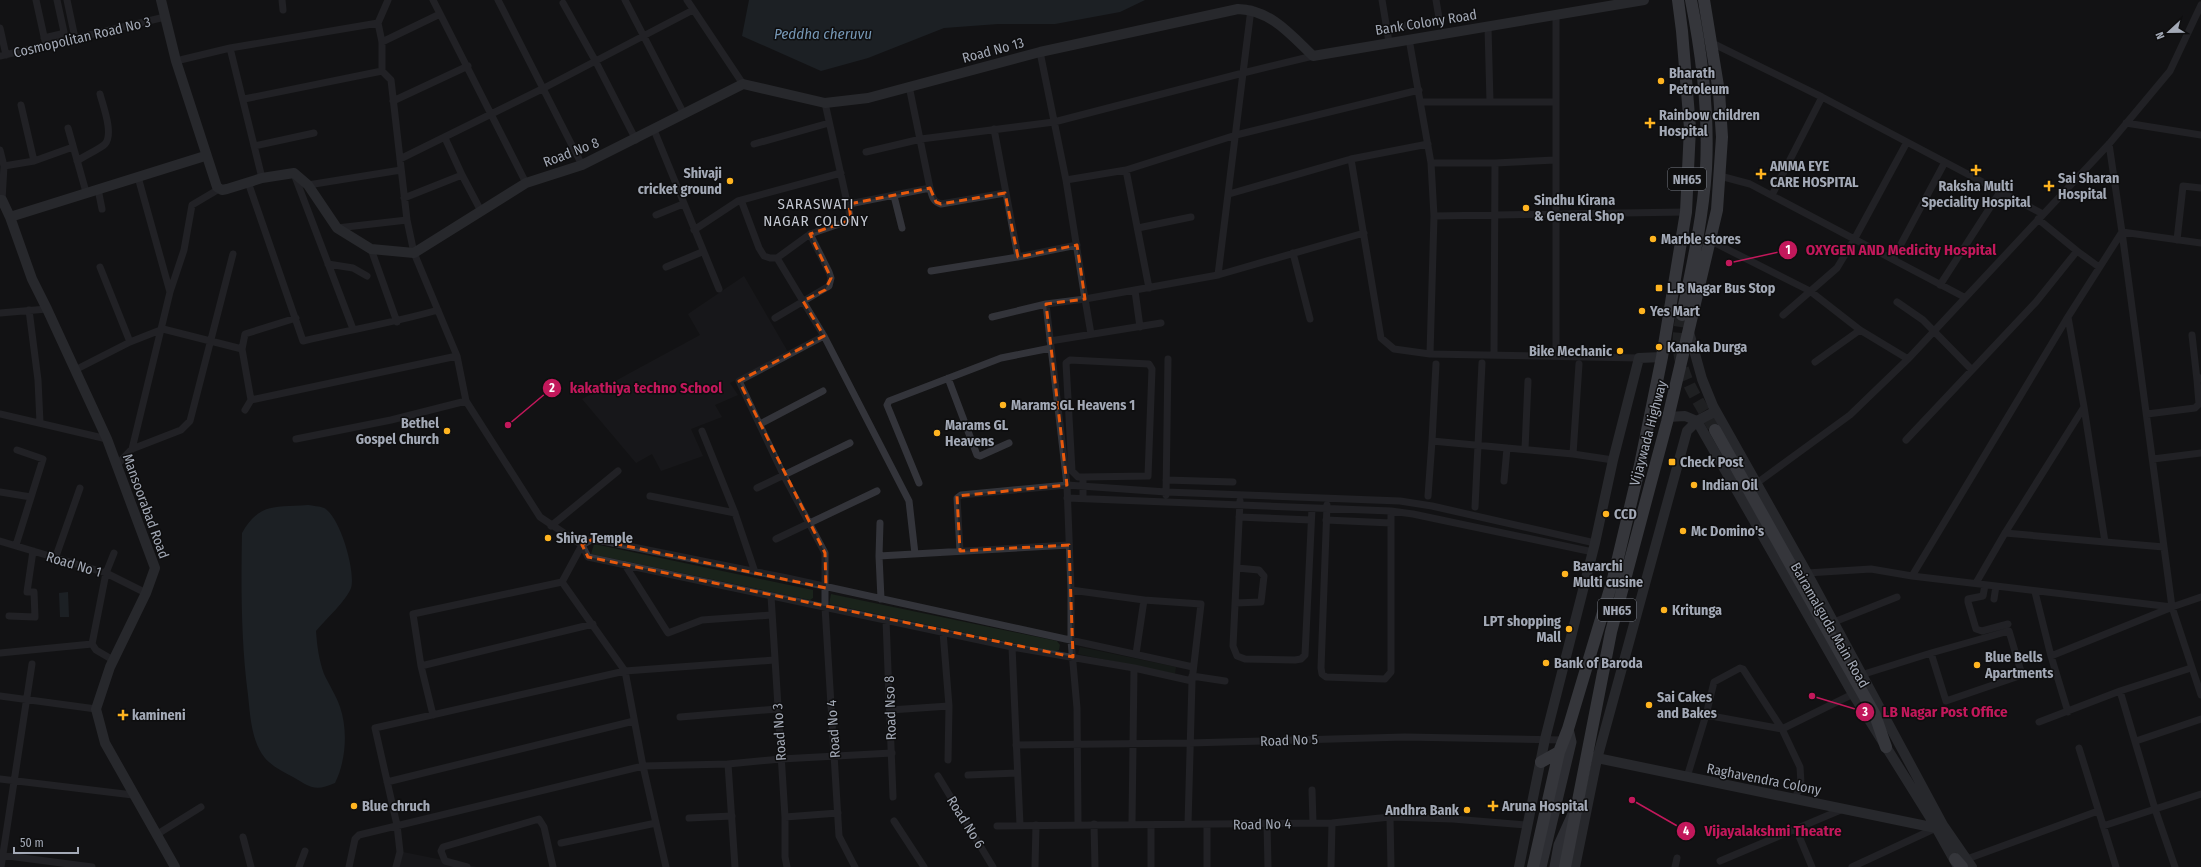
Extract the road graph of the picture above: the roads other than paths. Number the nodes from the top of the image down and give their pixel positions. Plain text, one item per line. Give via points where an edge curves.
1 (36, 0) edge
2 (57, 0) edge
3 (67, 0) edge
4 (161, 0) edge
5 (282, 0) edge
6 (388, 0) edge
7 (433, 0) edge
8 (498, 0) edge
9 (625, 0) edge
10 (687, 0) edge
11 (1382, 0) edge
12 (1436, 0) edge
13 (1644, 0) edge
14 (1678, 0) edge
15 (1691, 0) edge
16 (1704, 0) edge
17 (563, 3) dead end
18 (2201, 5) edge
19 (1251, 9) junction
20 (283, 10) dead end
21 (693, 10) junction
22 (440, 14) junction
23 (1556, 15) junction
24 (165, 17) junction
25 (378, 23) junction
26 (1488, 27) junction
27 (0, 28) edge
28 (1387, 28) junction
29 (76, 38) junction
30 (643, 38) junction
31 (1409, 39) junction
32 (45, 42) junction
33 (382, 42) junction
34 (1389, 42) junction
35 (1712, 43) junction
36 (230, 48) junction
37 (1040, 52) junction
38 (3, 56) edge
39 (1313, 56) junction
40 (176, 61) junction
41 (596, 62) junction
42 (468, 66) junction
43 (382, 71) junction
44 (1243, 73) junction
45 (743, 84) junction
46 (909, 86) junction
47 (544, 88) junction
48 (1419, 90) junction
49 (100, 94) dead end
50 (1822, 96) junction
51 (244, 99) junction
52 (393, 101) junction
53 (1421, 102) junction
54 (1490, 102) junction
55 (1555, 102) junction
56 (825, 103) junction
57 (21, 105) dead end
58 (493, 114) junction
59 (684, 114) junction
60 (1054, 122) junction
61 (829, 123) junction
62 (2126, 123) junction
63 (68, 128) dead end
64 (654, 130) junction
65 (994, 130) junction
66 (314, 133) dead end
67 (1236, 135) junction
68 (2201, 135) edge
69 (445, 138) junction
70 (921, 139) junction
71 (636, 140) junction
72 (1907, 142) junction
73 (754, 144) dead end
74 (1428, 144) junction
75 (2109, 144) junction
76 (254, 146) junction
77 (73, 147) junction
78 (0, 150) edge
79 (866, 152) dead end
80 (205, 156) junction
81 (400, 159) junction
82 (1351, 159) junction
83 (1555, 160) junction
84 (34, 161) junction
85 (77, 161) junction
86 (1945, 162) junction
87 (1495, 163) junction
88 (1430, 164) junction
89 (582, 165) junction
90 (4, 166) junction
91 (401, 170) junction
92 (1126, 170) junction
93 (294, 173) junction
94 (841, 173) junction
95 (462, 175) junction
96 (1720, 176) junction
97 (138, 177) junction
98 (262, 178) junction
99 (1066, 180) junction
100 (248, 182) junction
101 (526, 183) junction
102 (308, 185) junction
103 (930, 188) junction
104 (2201, 188) edge
105 (98, 189) junction
106 (219, 189) junction
107 (86, 192) junction
108 (2000, 192) junction
109 (1005, 193) junction
110 (1229, 194) junction
111 (1772, 195) junction
112 (894, 196) junction
113 (404, 198) junction
114 (1, 200) edge
115 (742, 200) junction
116 (684, 204) junction
117 (849, 204) junction
118 (102, 209) dead end
119 (481, 212) junction
120 (1686, 212) junction
121 (1555, 214) junction
122 (656, 215) dead end
123 (1434, 216) junction
124 (1495, 216) junction
125 (2041, 216) junction
126 (10, 217) junction
127 (1191, 217) dead end
128 (407, 220) junction
129 (337, 228) junction
130 (902, 228) dead end
131 (1138, 228) junction
132 (694, 230) junction
133 (2122, 232) junction
134 (1364, 233) junction
135 (810, 234) junction
136 (1855, 238) junction
137 (2177, 240) junction
138 (1711, 241) junction
139 (2201, 243) edge
140 (1077, 245) junction
141 (371, 249) junction
142 (2077, 251) junction
143 (702, 252) junction
144 (414, 253) junction
145 (1293, 253) junction
146 (233, 254) dead end
147 (1018, 257) junction
148 (777, 258) junction
149 (1893, 259) junction
150 (328, 264) junction
151 (100, 267) dead end
152 (666, 267) dead end
153 (1951, 267) junction
154 (2099, 267) junction
155 (931, 271) dead end
156 (1958, 271) dead end
157 (1218, 275) junction
158 (367, 276) dead end
159 (1940, 284) junction
160 (1149, 288) junction
161 (718, 289) dead end
162 (1135, 291) junction
163 (1810, 291) junction
164 (170, 292) junction
165 (1964, 297) junction
166 (1085, 299) junction
167 (803, 301) junction
168 (1897, 302) dead end
169 (1046, 304) junction
170 (47, 308) junction
171 (30, 310) junction
172 (438, 310) junction
173 (0, 313) edge
174 (1682, 315) tunnel mouth
175 (1783, 315) dead end
176 (992, 317) dead end
177 (2068, 317) junction
178 (296, 318) junction
179 (775, 318) dead end
180 (1310, 318) dead end
181 (397, 322) junction
182 (1161, 323) dead end
183 (1140, 327) junction
184 (163, 329) junction
185 (353, 329) junction
186 (1860, 330) junction
187 (1689, 332) junction
188 (1933, 332) junction
189 (1091, 334) junction
190 (2192, 335) dead end
191 (824, 336) junction
192 (210, 341) junction
193 (130, 342) junction
194 (1051, 345) junction
195 (242, 348) junction
196 (1430, 354) junction
197 (1494, 354) junction
198 (1556, 355) junction
199 (457, 356) junction
200 (1662, 357) junction
201 (1639, 358) junction
202 (1168, 359) dead end
203 (1908, 359) junction
204 (1815, 362) dead end
205 (1482, 363) dead end
206 (1436, 364) dead end
207 (1579, 364) dead end
208 (75, 370) junction
209 (1972, 370) junction
210 (948, 378) junction
211 (2199, 379) edge
212 (1528, 381) dead end
213 (823, 391) dead end
214 (252, 400) junction
215 (466, 401) junction
216 (2084, 407) junction
217 (245, 410) dead end
218 (1716, 411) junction
219 (0, 414) edge
220 (2147, 414) junction
221 (1668, 417) junction
222 (1697, 421) junction
223 (40, 423) junction
224 (760, 424) junction
225 (1715, 430) tunnel mouth
226 (702, 432) dead end
227 (296, 439) dead end
228 (107, 440) junction
229 (1906, 440) dead end
230 (1432, 441) junction
231 (850, 443) dead end
232 (1009, 443) dead end
233 (1479, 446) junction
234 (1507, 448) junction
235 (132, 449) junction
236 (1525, 449) junction
237 (18, 450) dead end
238 (1573, 454) junction
239 (2201, 454) edge
240 (2153, 459) junction
241 (1614, 460) junction
242 (116, 466) junction
243 (618, 471) dead end
244 (784, 474) junction
245 (1083, 476) junction
246 (1095, 477) junction
247 (1166, 480) junction
248 (1504, 481) dead end
249 (1233, 482) dead end
250 (919, 483) dead end
251 (1757, 483) junction
252 (1067, 485) junction
253 (1083, 486) junction
254 (1095, 487) junction
255 (80, 488) dead end
256 (757, 488) dead end
257 (877, 491) dead end
258 (0, 492) edge
259 (1166, 492) junction
260 (1240, 495) junction
261 (650, 496) dead end
262 (1428, 496) dead end
263 (31, 497) junction
264 (1067, 498) junction
265 (1083, 498) junction
266 (1327, 499) junction
267 (1166, 502) junction
268 (1412, 503) junction
269 (1240, 505) junction
270 (1475, 507) dead end
271 (1312, 508) junction
272 (1327, 508) junction
273 (1391, 511) junction
274 (735, 513) junction
275 (1410, 514) junction
276 (1239, 517) junction
277 (1311, 520) junction
278 (1326, 520) junction
279 (880, 523) dead end
280 (1391, 523) junction
281 (809, 524) junction
282 (551, 526) junction
283 (2005, 533) junction
284 (776, 539) dead end
285 (0, 541) edge
286 (2105, 542) junction
287 (16, 545) junction
288 (582, 545) junction
289 (1069, 545) junction
290 (2164, 547) junction
291 (1594, 548) junction
292 (33, 551) junction
293 (960, 551) junction
294 (114, 554) dead end
295 (915, 554) junction
296 (879, 556) junction
297 (55, 559) junction
298 (625, 565) junction
299 (1237, 568) junction
300 (755, 572) junction
301 (106, 573) junction
302 (1807, 573) junction
303 (1912, 576) junction
304 (562, 582) junction
305 (1976, 583) junction
306 (1985, 585) junction
307 (1996, 586) junction
308 (826, 588) junction
309 (1071, 590) junction
310 (146, 592) junction
311 (2035, 592) junction
312 (771, 596) junction
313 (2201, 597) edge
314 (1897, 598) dead end
315 (881, 599) junction
316 (1994, 599) dead end
317 (1144, 600) junction
318 (1235, 602) junction
319 (825, 607) junction
320 (2172, 607) junction
321 (771, 614) junction
322 (9, 616) dead end
323 (886, 620) junction
324 (1834, 622) junction
325 (593, 624) junction
326 (2008, 624) dead end
327 (943, 632) junction
328 (1071, 641) junction
329 (92, 644) junction
330 (1012, 647) junction
331 (0, 653) edge
332 (1931, 653) junction
333 (1136, 654) junction
334 (2051, 656) junction
335 (1073, 657) junction
336 (113, 660) junction
337 (774, 660) junction
338 (32, 664) dead end
339 (421, 666) junction
340 (1193, 667) junction
341 (1134, 668) junction
342 (2191, 668) junction
343 (625, 671) junction
344 (1861, 675) junction
345 (1192, 678) junction
346 (1225, 681) dead end
347 (2120, 691) junction
348 (1853, 694) junction
349 (2201, 695) edge
350 (0, 696) edge
351 (26, 700) junction
352 (949, 706) junction
353 (96, 709) junction
354 (777, 709) junction
355 (890, 710) junction
356 (2068, 712) junction
357 (433, 715) junction
358 (1706, 716) junction
359 (680, 717) dead end
360 (2201, 719) edge
361 (634, 721) junction
362 (2039, 722) dead end
363 (1568, 728) junction
364 (1782, 729) junction
365 (1545, 739) junction
366 (2136, 741) junction
367 (1189, 743) junction
368 (1076, 744) junction
369 (1132, 744) junction
370 (1016, 745) junction
371 (1561, 746) junction
372 (1886, 747) junction
373 (2079, 748) dead end
374 (892, 753) junction
375 (835, 755) junction
376 (1592, 757) junction
377 (781, 759) junction
378 (948, 760) dead end
379 (1542, 762) junction
380 (728, 764) junction
381 (643, 766) junction
382 (1017, 773) junction
383 (968, 775) dead end
384 (938, 776) dead end
385 (1687, 777) junction
386 (0, 779) edge
387 (14, 781) junction
388 (387, 782) junction
389 (1312, 790) dead end
390 (2201, 794) edge
391 (133, 795) junction
392 (894, 797) dead end
393 (1795, 799) junction
394 (1576, 806) junction
395 (200, 807) dead end
396 (1843, 809) junction
397 (2155, 809) junction
398 (2098, 811) junction
399 (838, 813) junction
400 (732, 816) junction
401 (784, 816) junction
402 (1390, 817) junction
403 (689, 818) dead end
404 (894, 821) dead end
405 (656, 823) junction
406 (1132, 823) junction
407 (1267, 823) junction
408 (1313, 823) junction
409 (1332, 823) junction
410 (1078, 824) junction
411 (1094, 824) junction
412 (1188, 824) junction
413 (396, 825) junction
414 (1020, 825) junction
415 (1036, 825) junction
416 (1151, 825) junction
417 (1206, 825) junction
418 (1526, 825) junction
419 (997, 826) dead end
420 (2103, 826) junction
421 (1936, 828) junction
422 (1796, 829) junction
423 (156, 835) junction
424 (243, 837) dead end
425 (561, 843) dead end
426 (305, 851) dead end
427 (2, 855) edge
428 (1677, 858) dead end
429 (1720, 861) dead end
430 (1963, 864) edge
431 (1, 867) edge
432 (92, 867) edge
433 (175, 867) edge
434 (251, 867) edge
435 (299, 867) edge
436 (349, 867) edge
437 (396, 867) edge
438 (467, 867) edge
439 (553, 867) edge
440 (665, 867) edge
441 (735, 867) edge
442 (787, 867) edge
443 (855, 867) edge
444 (924, 867) edge
445 (994, 867) edge
446 (1035, 867) edge
447 (1095, 867) edge
448 (1151, 867) edge
449 (1207, 867) edge
450 (1268, 867) edge
451 (1331, 867) edge
452 (1391, 867) edge
453 (1519, 867) edge
454 (1533, 867) edge
455 (1541, 867) edge
456 (1555, 867) edge
457 (1565, 867) edge
458 (1575, 867) edge
459 (1675, 867) edge
460 (1812, 867) edge
461 (1852, 867) edge
462 (2116, 867) edge
463 (2175, 867) edge

1 - 32 street
2 - 32 street via 64,32
3 - 29 street
4 - 24 street
5 - 20 street
6 - 25 street
7 - 22 street
8 - 47 street
9 - 30 street
10 - 21 street
11 - 28 street
12 - 28 street via 1439,18 1437,21
13 - 23 street, Bank Colony Road
14 - 120 highway, NH65 via 1686,67 1690,135
15 - 174 highway via 1705,92 1706,169 1698,239
16 - 35 highway, Vijaywada Highway / NH65
17 - 41 street
18 - 62 street via 2170,71
19 - 37 street, Road No 13 via 1238,8
19 - 39 street via 1268,16 1285,28
19 - 44 street
21 - 30 street
21 - 45 street
22 - 33 street
22 - 42 street
23 - 26 street, Bank Colony Road
23 - 55 street
24 - 29 street, Cosmopolitan Road No 3
24 - 40 street
25 - 33 street
25 - 36 street
26 - 31 street, Bank Colony Road
26 - 54 street
27 - 38 street
28 - 34 street
29 - 32 street, Cosmopolitan Road No 3
30 - 41 street
30 - 59 street
31 - 34 street, Bank Colony Road
31 - 48 street
32 - 38 street, Cosmopolitan Road No 3
33 - 43 street
34 - 39 street, Bank Colony Road
35 - 50 street
35 - 96 highway, Vijaywada Highway / NH65 via 1720,92
36 - 40 street
36 - 51 street
37 - 46 street, Road No 13
37 - 60 street
39 - 44 street
40 - 80 street
41 - 47 street
41 - 71 street
42 - 52 street
42 - 58 street
43 - 51 street
43 - 52 street via 391,80
44 - 60 street
44 - 67 street
45 - 56 street, Road No 13
45 - 59 street, Road No 8
46 - 56 street, Road No 13 via 868,98
46 - 70 street
47 - 58 street
47 - 89 street
48 - 53 street
48 - 67 street
49 - 85 street via 108,124 108,136 105,144
50 - 72 street
50 - 111 street
51 - 76 street
52 - 81 street
53 - 54 street
53 - 74 street
54 - 55 street
55 - 83 street
56 - 61 street
57 - 84 street
58 - 69 street
58 - 101 street
59 - 64 street, Road No 8
60 - 65 street
60 - 99 street
61 - 73 street
61 - 94 street
62 - 68 street
62 - 75 street
63 - 77 street
64 - 71 street, Road No 8
64 - 116 street
65 - 70 street
65 - 109 street
66 - 76 street
67 - 92 street
67 - 110 street
69 - 81 street
69 - 95 street
70 - 79 street
70 - 103 street
71 - 89 street, Road No 8
72 - 86 street
72 - 136 street
74 - 82 street
74 - 88 street
75 - 125 street
75 - 133 street
76 - 98 street
77 - 84 street
77 - 85 street
78 - 90 street
80 - 97 street
80 - 106 street
81 - 91 street
82 - 110 street
82 - 134 street
83 - 87 street
83 - 121 street
84 - 90 street
85 - 107 street
86 - 108 street
86 - 149 street
87 - 88 street
87 - 124 street
88 - 123 street
89 - 101 street, Road No 8
90 - 114 street
91 - 102 street
91 - 113 street
92 - 99 street
92 - 131 street
93 - 98 street
93 - 102 street
93 - 150 street
94 - 115 street
94 - 117 street
95 - 113 street
95 - 119 street
96 - 111 street via 1750,184
96 - 138 highway, Vijaywada Highway / NH65
97 - 105 street
97 - 164 street
98 - 100 street
99 - 140 street
100 - 106 street
100 - 178 street
101 - 119 street, Road No 8
102 - 129 street
103 - 109 street via 932,197 941,204
103 - 112 street
104 - 137 street via 2183,186
105 - 107 street
105 - 118 street
106 - 164 street via 192,205 184,250
107 - 126 street
108 - 125 street
108 - 153 street
109 - 147 street
110 - 157 street
111 - 136 street
112 - 117 street
112 - 130 street
113 - 128 street
114 - 126 street, Mansoorabad Road
115 - 132 street
115 - 148 street via 759,248 764,256
116 - 122 street
116 - 132 street
117 - 135 street via 851,220
119 - 144 street, Road No 8
120 - 121 street
120 - 200 highway, NH65
121 - 124 street
121 - 198 street
123 - 124 street
123 - 196 street
124 - 197 street
125 - 142 street
125 - 165 street
126 - 170 street, Mansoorabad Road via 32,279
127 - 131 street
128 - 129 street
128 - 144 street
129 - 141 street
131 - 160 street
132 - 143 street
133 - 137 street
133 - 154 street
133 - 220 street
134 - 145 street
134 - 196 street via 1381,338 1394,349
135 - 148 street
135 - 167 street via 831,278 825,290
136 - 149 street
136 - 163 street via 1837,268
137 - 139 street
138 - 163 street
138 - 187 highway, Vijaywada Highway / NH65
140 - 147 street
140 - 166 street
141 - 144 street
141 - 181 street
142 - 154 street
142 - 209 street via 2036,302
143 - 152 street
143 - 161 street
144 - 172 street
145 - 157 street
145 - 180 street
146 - 192 street
147 - 155 street
148 - 167 street
149 - 159 street
150 - 158 street via 353,268
150 - 185 street
151 - 193 street
153 - 156 street
153 - 159 street
154 - 177 street
157 - 160 street
159 - 165 street
160 - 162 street
162 - 166 street
162 - 183 street
163 - 175 street
163 - 186 street
164 - 184 street
165 - 188 street
166 - 169 street
166 - 189 street
167 - 179 street
167 - 191 street
168 - 188 street via 1923,320
169 - 176 street
169 - 194 street
170 - 171 street
170 - 208 street, Mansoorabad Road
171 - 173 street
171 - 223 street
172 - 181 street
172 - 199 street
177 - 216 street
177 - 303 street
178 - 185 street via 303,341
178 - 195 street via 245,334
181 - 185 street
182 - 183 street
183 - 189 street
184 - 192 street
184 - 193 street
184 - 235 street
186 - 203 street
186 - 204 street
187 - 218 street via 1702,379
187 - 221 highway, Vijaywada Highway / NH65
188 - 203 street
188 - 209 street
189 - 194 street
190 - 211 street
191 - 224 street, Road No 4 via 739,381
191 - 295 street via 909,502
192 - 195 street
192 - 235 street via 190,421 181,430
193 - 208 street
194 - 210 street via 1001,358
194 - 252 street
195 - 214 street
196 - 197 street
197 - 198 street
198 - 201 street
199 - 214 street
199 - 215 street
200 - 201 street
200 - 363 highway, Vijaywada Highway / NH65 via 1622,544
201 - 241 street
202 - 247 street
203 - 251 street via 1850,415
205 - 233 street
206 - 230 street
207 - 238 street
208 - 228 street, Mansoorabad Road
209 - 229 street
210 - 232 street via 976,455 980,456
210 - 250 street via 888,403
211 - 220 street via 2199,404 2195,408
212 - 236 street
213 - 224 street
214 - 217 street
215 - 227 street via 391,420
215 - 282 street via 540,517
216 - 283 street
216 - 286 street
218 - 222 street
218 - 251 street
219 - 223 street
220 - 240 street
221 - 222 street via 1685,416
221 - 376 highway, Vijaywada Highway / NH65 via 1611,632
222 - 348 street, Bairamalguda Main Road
222 - 376 street via 1687,431
223 - 228 street
224 - 244 street, Road No 4
225 - 372 highway via 1875,715
226 - 274 street
228 - 242 street, Mansoorabad Road
230 - 233 street
230 - 262 street
231 - 244 street
233 - 234 street
233 - 270 street
234 - 236 street
234 - 248 street
235 - 242 street
236 - 238 street
237 - 263 street via 43,459
238 - 241 street
239 - 240 street
240 - 290 street
241 - 291 street
242 - 310 street, Mansoorabad Road via 155,568
243 - 282 street
244 - 256 street
244 - 281 street, Road No 4
245 - 246 street
245 - 246 street via 1078,476 1072,471 1066,363 1070,360 1149,364 1152,370 1148,476
245 - 253 street
246 - 254 street
247 - 249 street
247 - 259 street
251 - 302 street
252 - 253 street
252 - 264 street
252 - 293 street via 961,495 957,498
253 - 254 street
253 - 265 street
254 - 259 street
255 - 297 street
257 - 281 street
258 - 263 street
259 - 260 street
259 - 267 street
260 - 266 street
260 - 269 street
261 - 274 street
263 - 287 street
264 - 265 street
264 - 289 street
265 - 267 street
266 - 268 street
266 - 272 street
267 - 269 street
268 - 275 street
268 - 291 street
269 - 271 street
269 - 276 street
271 - 272 street
271 - 277 street
272 - 273 street
272 - 278 street
273 - 275 street
273 - 280 street
274 - 300 street
275 - 291 street
276 - 277 street
276 - 299 street
277 - 318 street via 1305,654 1301,659 1245,659 1237,656 1233,646
278 - 280 street
278 - 280 street via 1321,668 1322,674 1326,677 1385,678 1391,672
279 - 296 street
281 - 284 street
281 - 308 street, Road No 4 via 825,553
282 - 288 street
283 - 286 street
283 - 305 street
285 - 287 street, Road No 1
286 - 290 street
287 - 292 street, Road No 1
288 - 298 street via 588,557
288 - 300 street via 593,539
288 - 304 street
289 - 293 street
289 - 309 street
290 - 320 street
291 - 365 street
292 - 297 street, Road No 1
292 - 322 street via 27,592 34,592 35,617
293 - 295 street
294 - 301 street
295 - 296 street
296 - 315 street
297 - 301 street, Road No 1
298 - 312 street
298 - 321 street via 668,633 702,620
299 - 318 street
299 - 318 street via 1259,570 1264,576 1261,602
300 - 308 street
301 - 310 street, Road No 1
301 - 329 street
302 - 303 street via 1871,569
302 - 324 street
303 - 305 street
304 - 325 street
304 - 339 street via 413,614
305 - 306 street
306 - 307 street
306 - 326 street via 1983,596 1968,599 1976,629 1982,631
307 - 311 street
307 - 316 street
308 - 315 street
308 - 319 street, Road No 4
309 - 317 street
309 - 328 street
310 - 336 street, Mansoorabad Road
311 - 320 street
311 - 334 street
312 - 319 street
312 - 321 street, Road No 3
313 - 320 street
314 - 324 street
315 - 328 street
317 - 333 street
317 - 340 street via 1201,604
319 - 323 street
319 - 375 street, Road No 4
320 - 334 street
320 - 342 street
321 - 337 street, Road No 3
323 - 327 street
323 - 355 street, Road Nso 8
324 - 344 street
325 - 339 street
325 - 343 street
327 - 330 street
327 - 352 street
328 - 333 street
328 - 335 street
329 - 331 street
329 - 336 street via 96,650
330 - 335 street
330 - 370 street
332 - 332 street via 1946,701 2022,675 2009,631
332 - 344 street
333 - 340 street
334 - 356 street
335 - 341 street
335 - 368 street
336 - 353 street, Mansoorabad Road
337 - 343 street
337 - 354 street, Road No 3
338 - 351 street
339 - 357 street
340 - 345 street
341 - 345 street
341 - 369 street
342 - 347 street
342 - 349 street
343 - 357 street
343 - 361 street
344 - 430 street
345 - 346 street
345 - 367 street
347 - 356 street
347 - 366 street
348 - 364 street
348 - 372 street, Bairamalguda Main Road
350 - 351 street
351 - 353 street
351 - 387 street
352 - 355 street
352 - 378 street
353 - 391 street via 105,743
354 - 359 street
354 - 377 street, Road No 3
355 - 374 street, Road Nso 8
356 - 362 street
357 - 388 street via 375,728
358 - 364 street
358 - 364 street via 1714,682 1717,678 1740,668
358 - 385 street
360 - 366 street
361 - 381 street
361 - 388 street
363 - 371 highway, Vijaywada Highway / NH65
363 - 455 main road, Vijaywada Highway via 1571,742
364 - 393 street via 1800,767 1801,783
365 - 367 street, Road No 5 via 1405,737
365 - 371 street, Road No 5
365 - 379 street
366 - 397 street
367 - 369 street, Road No 5
367 - 412 street
368 - 369 street, Road No 5
368 - 370 street, Road No 5
368 - 410 street
369 - 406 street
370 - 382 street
371 - 379 highway
371 - 454 highway, NH65
372 - 421 street, Bairamalguda Main Road
373 - 398 street
374 - 375 street
374 - 392 street, Road Nso 8
375 - 377 street
375 - 399 street, Road No 4
376 - 385 street, Raghavendra Colony
376 - 394 highway, Vijaywada Highway / NH65
376 - 458 street
377 - 380 street
377 - 401 street, Road No 3
379 - 418 street
380 - 381 street
380 - 400 street
381 - 405 street
381 - 413 street
382 - 383 street
382 - 414 street
384 - 445 street, Road No 6
385 - 393 street, Raghavendra Colony
386 - 387 street
387 - 391 street
387 - 427 street
388 - 413 street
389 - 408 street
390 - 397 street
391 - 423 street
393 - 396 street, Raghavendra Colony
394 - 456 main road, Vijaywada Highway via 1559,845
394 - 457 highway, NH65
395 - 423 street
396 - 421 street, Raghavendra Colony
396 - 422 street
397 - 420 street
397 - 463 street
398 - 420 street
398 - 430 street
399 - 401 street
399 - 443 street, Road No 4 via 839,836
400 - 403 street
400 - 441 street
401 - 442 street, Road No 3
402 - 409 street, Road No 4
402 - 418 street, Road No 4
402 - 452 street
404 - 444 street
405 - 425 street
405 - 440 street
406 - 411 street, Road No 4
406 - 416 street, Road No 4
407 - 408 street, Road No 4
407 - 417 street, Road No 4
407 - 450 street
408 - 409 street, Road No 4
409 - 451 street
410 - 411 street, Road No 4
410 - 415 street, Road No 4
411 - 447 street
412 - 416 street, Road No 4
412 - 417 street, Road No 4
413 - 436 street via 356,836
413 - 437 street via 400,852
414 - 415 street, Road No 4
414 - 419 street, Road No 4
415 - 446 street
416 - 448 street
417 - 449 street
418 - 453 street
420 - 462 street
421 - 430 street, Bairamalguda Main Road
421 - 461 street
422 - 429 street
422 - 460 street
423 - 433 street
424 - 434 street
426 - 435 street
427 - 431 street
427 - 432 street
428 - 459 street
438 - 439 street via 445,861 441,851 443,846 539,819 544,827

